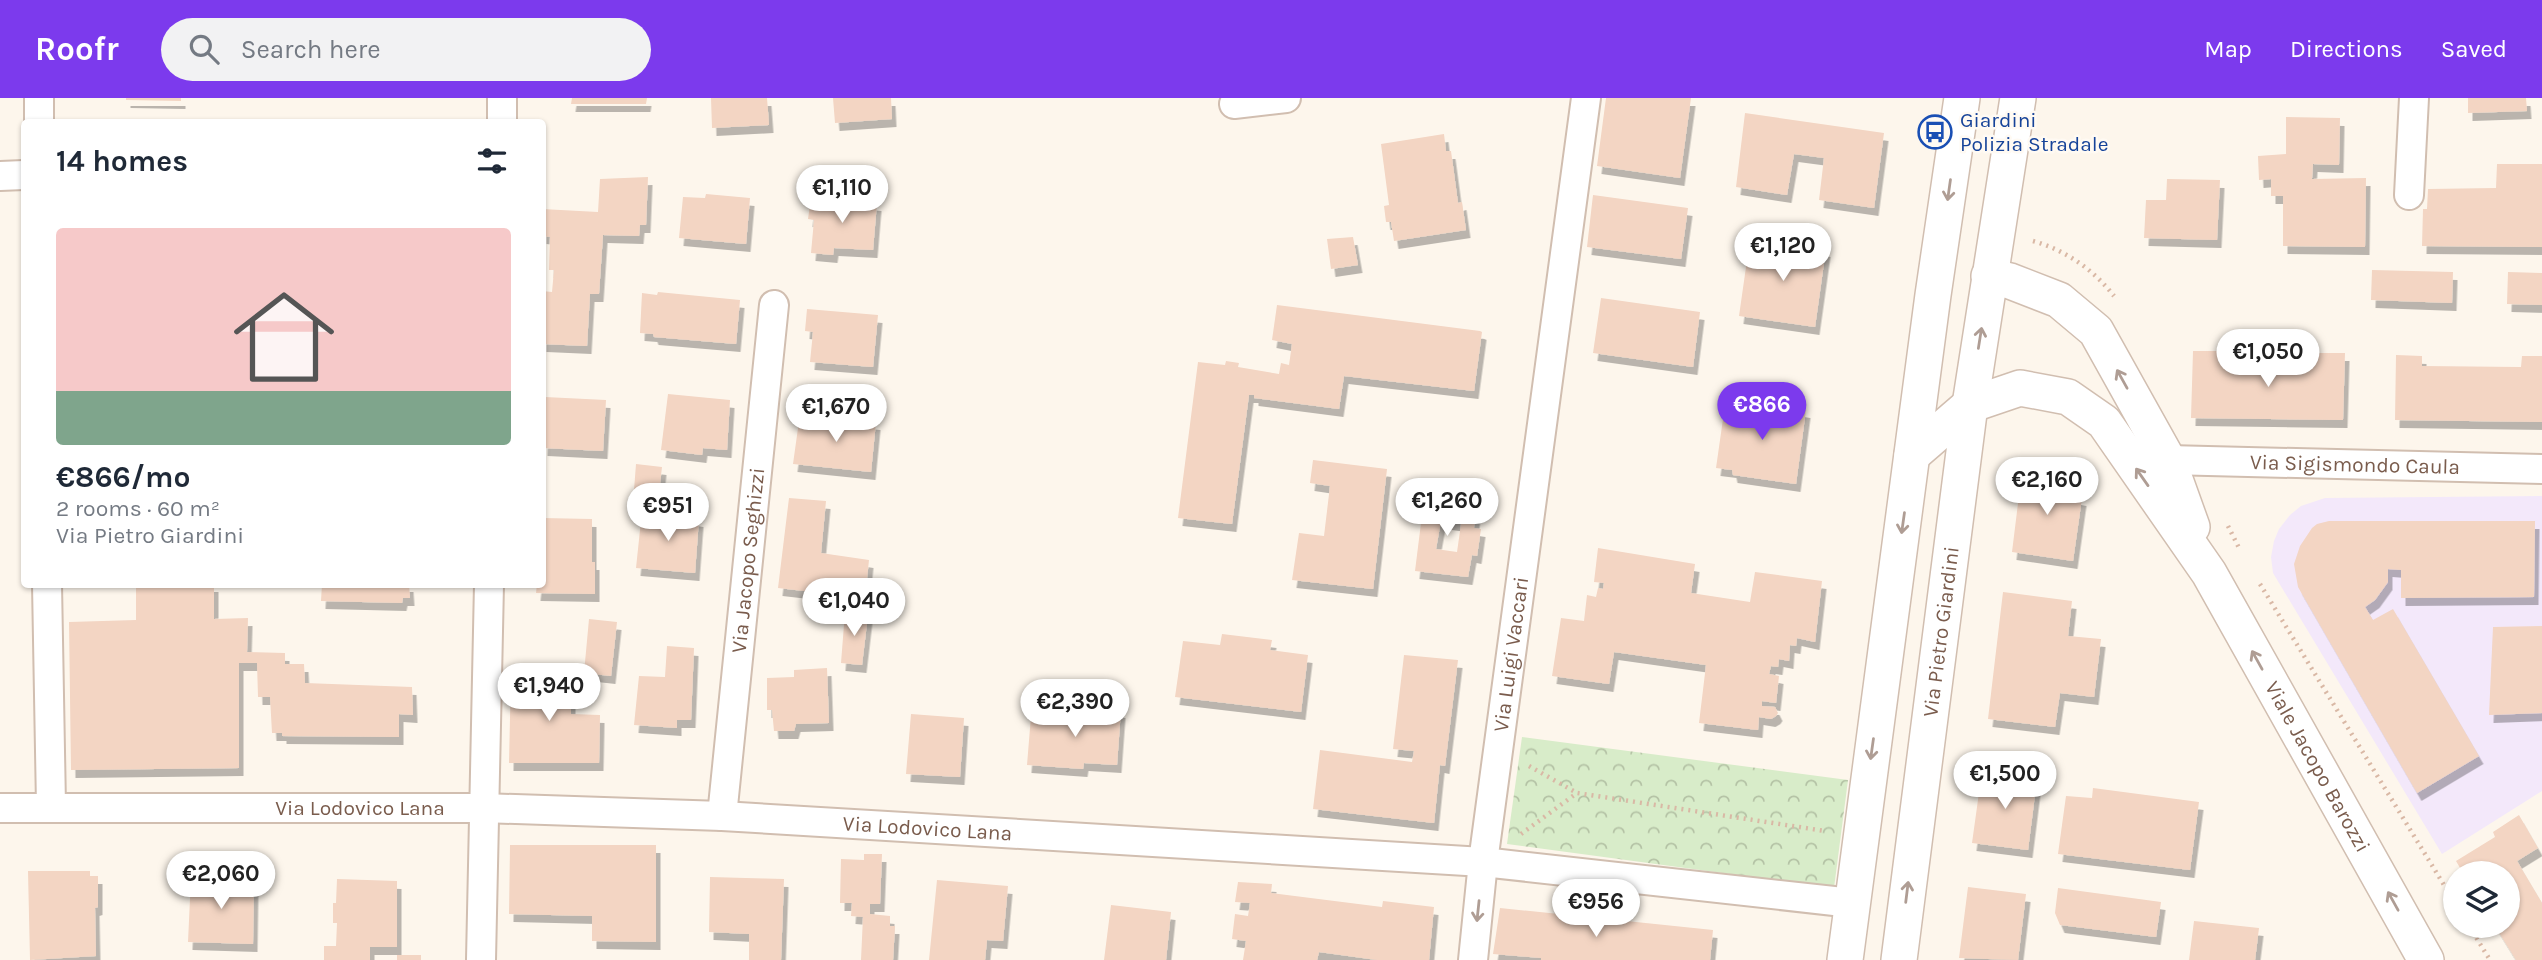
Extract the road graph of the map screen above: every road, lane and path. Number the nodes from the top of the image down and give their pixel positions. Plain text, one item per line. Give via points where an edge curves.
1 (39, 98) edge
2 (502, 98) edge
3 (1286, 98) edge
4 (1586, 98) edge
5 (1962, 98) edge
6 (2018, 98) edge
7 (2414, 98) edge
8 (1234, 104) dead end
9 (39, 119) edge
10 (502, 119) edge
11 (21, 175) edge
12 (0, 176) edge
13 (2409, 195) dead end
14 (2028, 240) dead end
15 (1989, 276) junction
16 (774, 306) dead end
17 (2119, 306) dead end
18 (1970, 405) junction
19 (1912, 455) junction
20 (2168, 460) junction
21 (2542, 469) edge
22 (2226, 521) dead end
23 (2244, 558) dead end
24 (2208, 573) junction
25 (2258, 581) dead end
26 (47, 588) edge
27 (489, 588) edge
28 (1500, 740) junction
29 (1577, 793) junction
30 (51, 806) junction
31 (0, 808) edge
32 (483, 808) junction
33 (722, 816) junction
34 (1861, 833) junction
35 (1483, 862) junction
36 (2443, 883) edge
37 (1852, 903) junction
38 (2476, 938) edge
39 (481, 960) edge
40 (1473, 960) edge
41 (1845, 960) edge
42 (1899, 960) edge
43 (2426, 960) edge
44 (2490, 960) edge

1 - 9 street
2 - 10 street
3 - 8 street
4 - 28 street, Via Luigi Vaccari
5 -> 19 street
6 - 15 street, Via Pietro Giardini
7 - 13 street
11 - 12 street
14 - 17 path via 2084,265
18 -> 15 street, Via Pietro Giardini
20 -> 15 street, Viale Jacopo Barozzi via 2095,331 2059,300
16 - 33 street, Via Jacopo Seghizzi
18 - 19 street, Viale Jacopo Barozzi
24 -> 18 street, Viale Jacopo Barozzi via 2105,422 2068,397 2020,388
42 -> 18 street, Via Pietro Giardini
19 -> 34 street
20 - 21 street, Via Sigismondo Caula
20 - 24 street, Viale Jacopo Barozzi
22 - 23 path
43 -> 24 street, Viale Jacopo Barozzi
25 - 36 path
26 - 30 street
27 - 32 street
28 - 29 path via 1518,761
28 - 35 street, Via Luigi Vaccari
29 - 34 path
29 - 35 path
30 - 31 street, Via Lodovico Lana
30 - 32 street, Via Lodovico Lana
32 - 33 street, Via Lodovico Lana
32 - 39 street
33 - 35 street, Via Lodovico Lana
34 - 37 street
35 - 37 street, Via Lodovico Lana
35 -> 40 street, Via Luigi Vaccari
37 - 41 street
38 - 44 path

